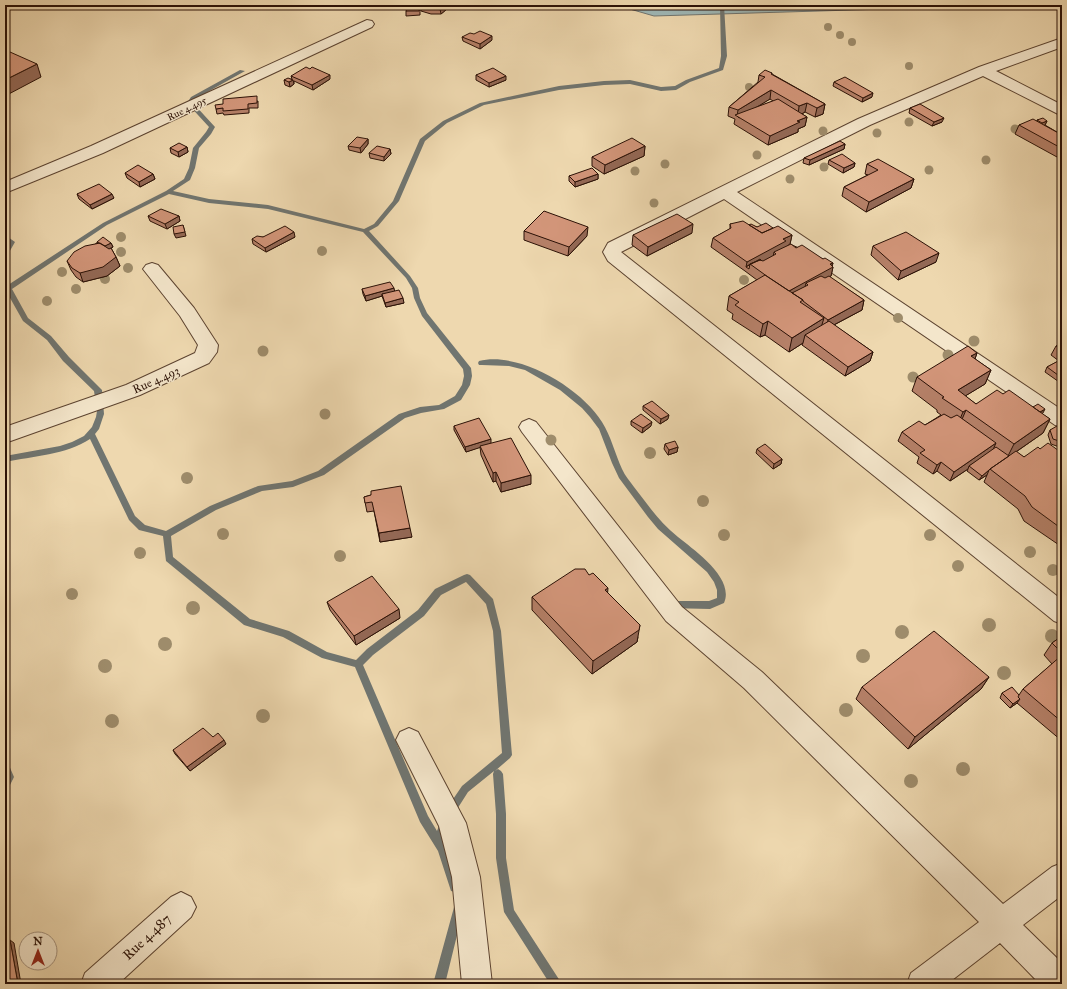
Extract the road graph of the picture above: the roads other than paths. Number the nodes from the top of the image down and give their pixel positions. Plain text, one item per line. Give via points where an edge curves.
1 (366, 24) dead end
2 (1062, 42) edge
3 (984, 70) junction
4 (1062, 111) edge
5 (5, 188) edge
6 (725, 192) junction
7 (152, 269) dead end
8 (1062, 420) edge
9 (529, 427) dead end
10 (5, 435) edge
11 (1062, 614) edge
12 (408, 740) dead end
13 (1062, 877) edge
14 (181, 907) dead end
15 (1002, 924) junction
16 (96, 984) edge
17 (477, 984) edge
18 (922, 984) edge
19 (1061, 984) edge

1 - 5 street, Rue 4.495 via 181,112
2 - 3 street
3 - 4 street
3 - 6 street via 864,122
6 - 8 street
6 - 11 street via 614,247 614,257
7 - 10 street, Rue 4.493 via 187,312 208,345 207,352 202,358 133,390
9 - 15 street via 674,614 753,680
12 - 17 street via 452,823 466,877
13 - 15 street
14 - 16 street, Rue 4.487
15 - 18 street
15 - 19 street

